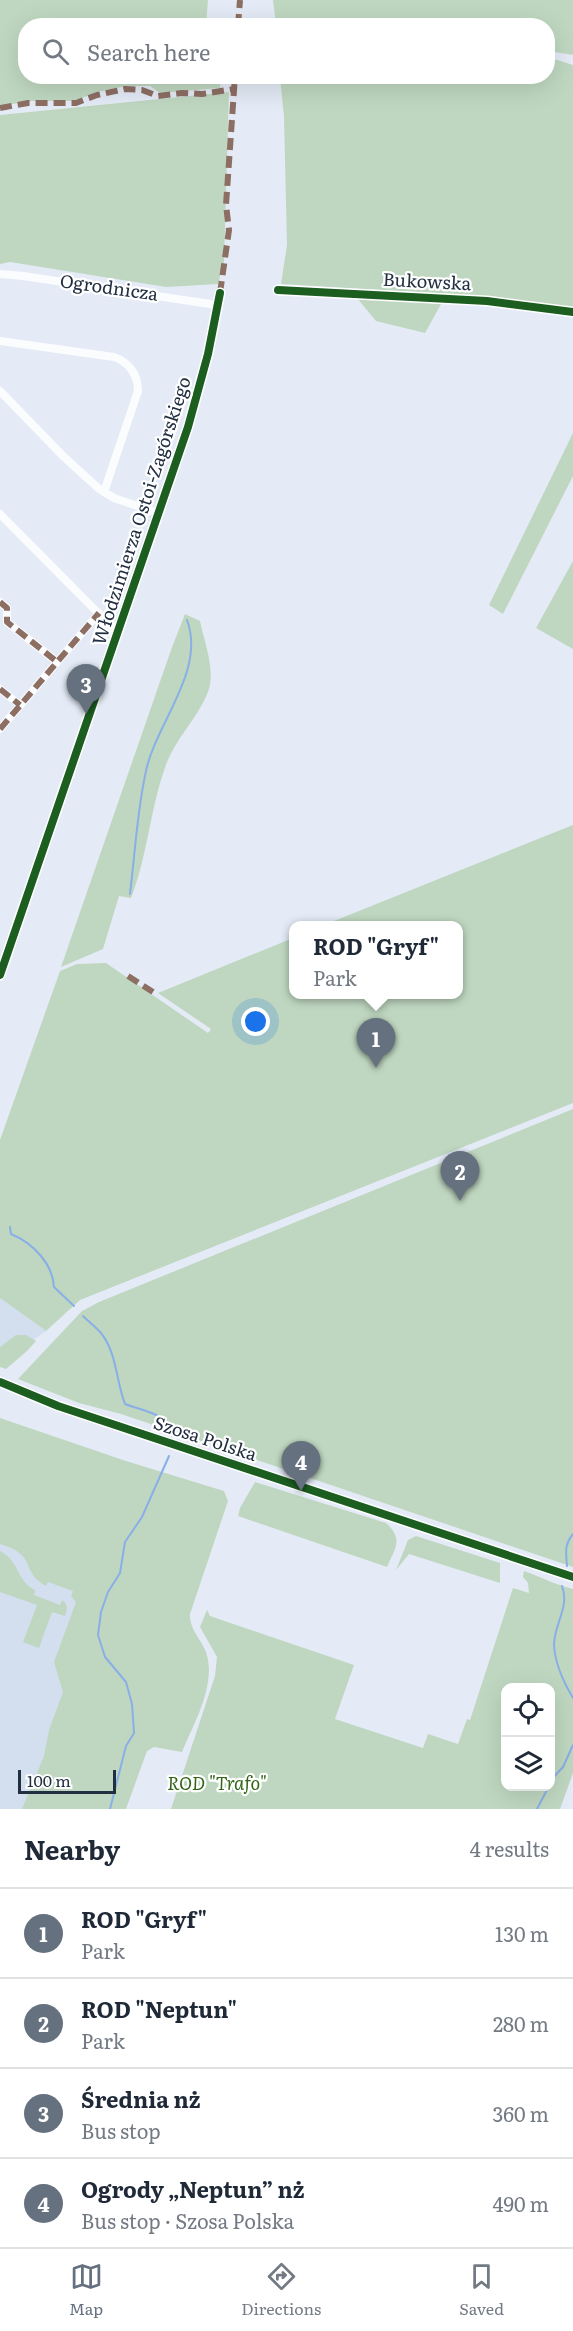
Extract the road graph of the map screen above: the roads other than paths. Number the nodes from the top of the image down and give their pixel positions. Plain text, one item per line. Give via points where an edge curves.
1 (0, 274) edge
2 (278, 290) dead end
3 (220, 293) dead end
4 (217, 304) junction
5 (573, 312) edge
6 (0, 341) edge
7 (0, 391) edge
8 (104, 492) junction
9 (158, 513) junction
10 (0, 514) edge
11 (0, 602) edge
12 (99, 613) junction
13 (117, 632) junction
14 (56, 661) junction
15 (0, 689) edge
16 (20, 705) junction
17 (0, 729) edge
18 (1, 971) edge
19 (0, 1383) edge
20 (573, 1577) edge

1 - 4 street, Ogrodnicza
2 - 5 street, Bukowska via 487,301
3 - 4 street, Włodzimierza Ostoi-Zagórskiego
4 - 9 street, Włodzimierza Ostoi-Zagórskiego via 196,403
6 - 8 street via 114,357 132,370 138,391
7 - 8 street
8 - 9 street
9 - 13 street, Włodzimierza Ostoi-Zagórskiego
10 - 12 street
11 - 14 street via 7,608 7,622
12 - 13 street
12 - 14 street
13 - 18 street, Włodzimierza Ostoi-Zagórskiego
14 - 16 street
15 - 16 street
16 - 17 street
19 - 20 street, Szosa Polska via 69,1410

